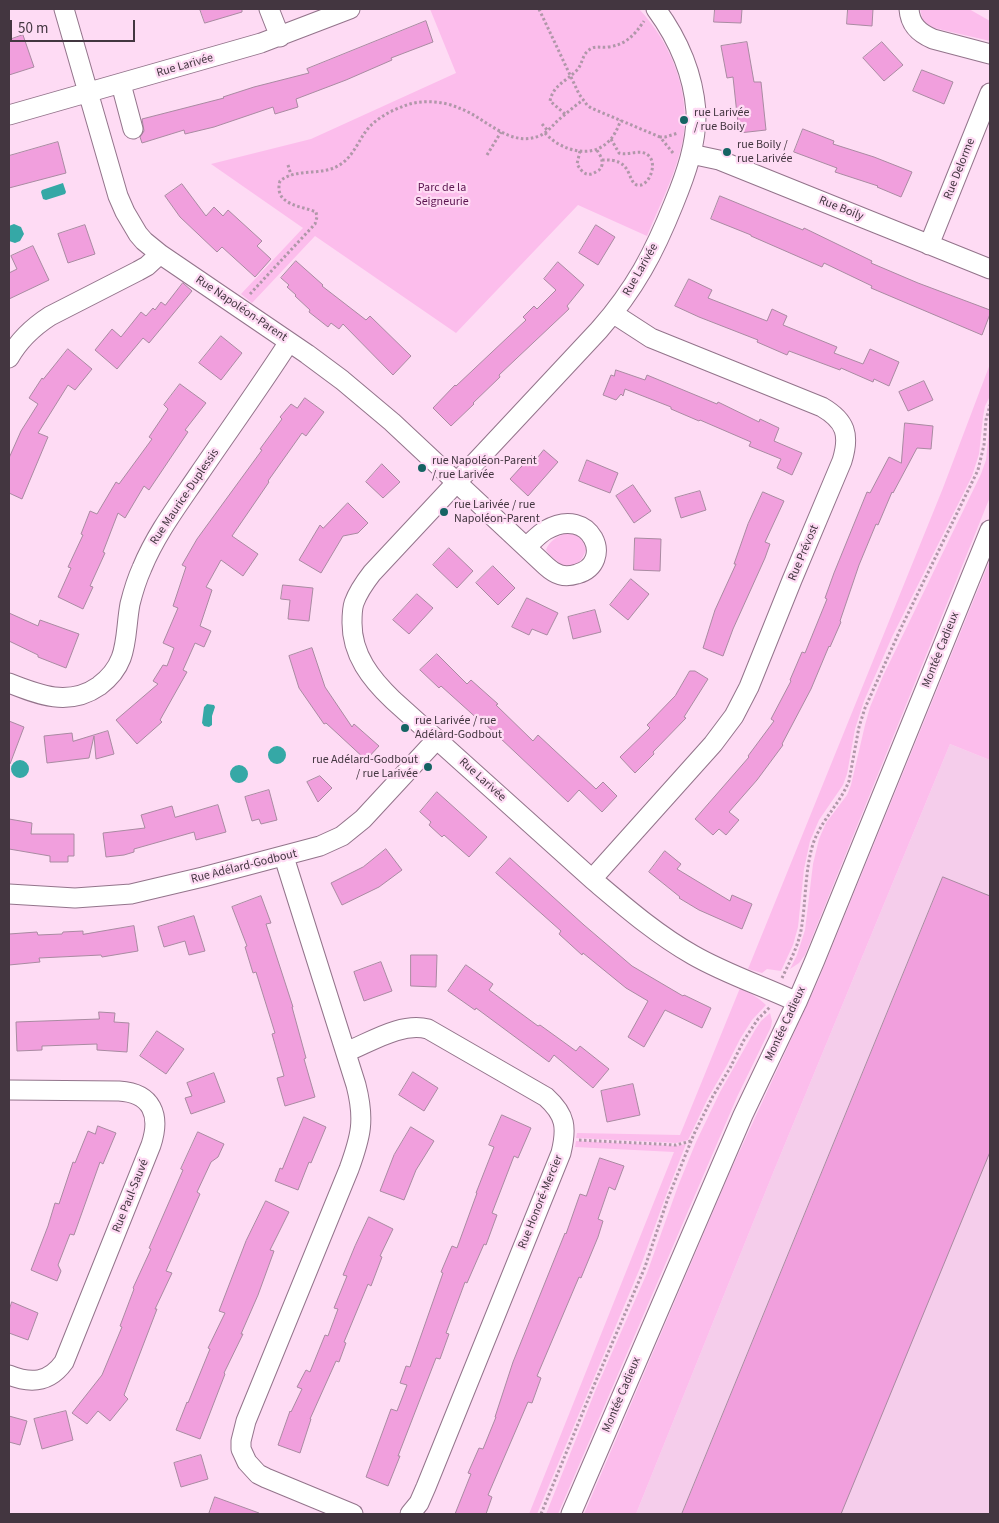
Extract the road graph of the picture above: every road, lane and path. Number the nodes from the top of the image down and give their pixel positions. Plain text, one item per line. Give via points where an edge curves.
1 (64, 9) edge
2 (269, 9) edge
3 (350, 9) edge
4 (546, 9) edge
5 (909, 9) edge
6 (540, 10) edge
7 (651, 13) edge
8 (321, 14) edge
9 (280, 37) junction
10 (990, 54) edge
11 (570, 76) junction
12 (121, 84) junction
13 (560, 84) junction
14 (559, 90) dead end
15 (89, 93) junction
16 (990, 93) edge
17 (583, 100) junction
18 (565, 114) junction
19 (9, 116) edge
20 (494, 120) dead end
21 (621, 120) junction
22 (542, 124) dead end
23 (490, 125) junction
24 (133, 129) dead end
25 (684, 131) dead end
26 (501, 132) junction
27 (547, 132) junction
28 (660, 137) junction
29 (611, 139) junction
30 (596, 148) junction
31 (580, 151) junction
32 (618, 151) junction
33 (487, 155) dead end
34 (685, 155) junction
35 (602, 160) junction
36 (612, 160) junction
37 (288, 165) dead end
38 (291, 175) junction
39 (929, 245) junction
40 (160, 254) junction
41 (990, 269) edge
42 (246, 298) dead end
43 (614, 314) junction
44 (289, 342) junction
45 (9, 358) edge
46 (990, 405) edge
47 (457, 483) junction
48 (990, 530) edge
49 (526, 548) dead end
50 (9, 683) edge
51 (437, 739) junction
52 (284, 857) junction
53 (592, 879) junction
54 (9, 894) edge
55 (786, 970) dead end
56 (797, 1002) junction
57 (769, 1009) dead end
58 (346, 1052) junction
59 (9, 1090) edge
60 (576, 1140) dead end
61 (691, 1141) junction
62 (9, 1375) edge
63 (353, 1514) edge
64 (410, 1514) edge
65 (541, 1514) edge
66 (571, 1514) edge

1 - 15 street
2 - 9 street
3 - 8 street, Rue Larivée
4 - 6 path
5 - 10 street via 913,24 925,35
6 - 11 path
7 - 11 path via 624,44 617,48 591,49
7 - 34 street, Rue Larivée via 666,24 682,53 692,83 696,112 694,136
8 - 9 street, Rue Larivée
9 - 12 street, Rue Larivée
11 - 13 path
11 - 17 path
12 - 15 street, Rue Larivée
12 - 24 street
13 - 14 path
13 - 18 path via 550,101
15 - 19 street, Rue Larivée
15 - 40 street, Rue Napoléon-Parent via 110,172 125,212 144,242
16 - 39 street, Rue Delorme
17 - 18 path
17 - 21 path via 591,108
18 - 27 path
20 - 23 path
21 - 28 path
21 - 29 path
22 - 27 path
23 - 26 path
23 - 38 path via 460,108 445,104 419,102 406,105 373,123 341,164 332,169
25 - 28 path
26 - 27 path via 533,138
26 - 33 path
27 - 31 path via 554,142
28 - 34 path via 673,153
29 - 30 path
29 - 32 path
30 - 31 path
30 - 35 path
31 - 35 path via 577,164 586,175 600,170
32 - 36 path
32 - 36 path via 650,156 653,161 651,175 642,184 634,184 624,166
34 - 39 street, Rue Boily via 719,160
34 - 43 street, Rue Larivée via 681,187 651,255
35 - 36 path
37 - 38 path
38 - 42 path via 280,181 279,193 294,206 316,212 315,224
39 - 41 street, Rue Boily
40 - 44 street, Rue Napoléon-Parent
40 - 45 street via 147,266 39,323
43 - 47 street, Rue Larivée
43 - 53 street, Rue Prévost via 651,338 827,410 843,425 846,440 842,461 758,668 734,716 713,744
44 - 47 street, Rue Napoléon-Parent via 342,380
44 - 50 street, Rue Maurice-Duplessis via 154,541 134,587 124,652 114,671 92,690 74,697 39,695
46 - 55 path, Montée Cadieux via 978,470 871,695 859,727 846,789 814,840 802,926
47 - 49 street
47 - 51 street, Rue Larivée via 372,573 357,596 352,615 353,638 362,664 380,687
48 - 56 street, Montée Cadieux
51 - 52 street, Rue Adélard-Godbout via 352,830 320,846
51 - 53 street, Rue Larivée
52 - 54 street, Rue Adélard-Godbout via 131,894 75,898
52 - 58 street
53 - 56 street, Rue Larivée via 693,955
56 - 66 street, Montée Cadieux via 743,1115
57 - 61 path, Montée Cadieux via 744,1040
58 - 63 street via 361,1107 360,1138 246,1421 242,1449 251,1468 266,1478
58 - 64 street, Rue Honoré-Mercier via 400,1030 428,1029 546,1097 558,1109 564,1124 564,1140 557,1162 426,1487
59 - 62 street, Rue Paul-Sauvé via 133,1092 149,1104 156,1122 152,1145 64,1362 56,1372 39,1380 23,1380
60 - 61 path via 676,1145
61 - 65 path, Montée Cadieux via 645,1267

